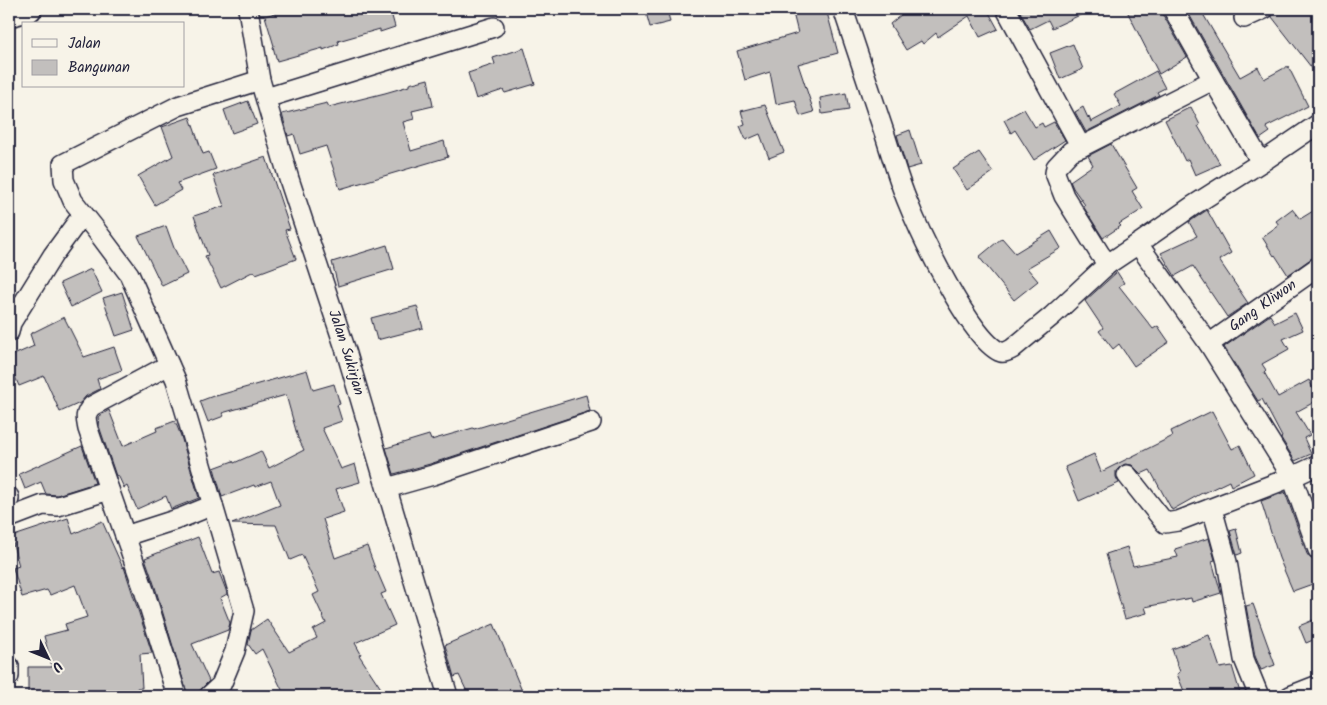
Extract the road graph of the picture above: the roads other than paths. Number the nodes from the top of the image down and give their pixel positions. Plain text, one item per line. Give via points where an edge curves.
1 (29, 9) edge
2 (248, 9) edge
3 (843, 9) edge
4 (1006, 9) edge
5 (1173, 9) edge
6 (1264, 9) edge
7 (9, 14) edge
8 (1244, 18) dead end
9 (494, 27) dead end
10 (260, 80) junction
11 (1213, 80) junction
12 (266, 98) junction
13 (1318, 124) edge
14 (1082, 147) junction
15 (1262, 162) junction
16 (84, 214) junction
17 (1138, 244) junction
18 (1108, 264) junction
19 (1318, 267) edge
20 (9, 332) edge
21 (1209, 344) junction
22 (169, 365) junction
23 (591, 422) dead end
24 (1318, 464) edge
25 (1127, 475) dead end
26 (1292, 477) junction
27 (387, 488) junction
28 (109, 490) junction
29 (213, 505) junction
30 (1210, 509) junction
31 (9, 518) edge
32 (126, 536) junction
33 (1318, 550) edge
34 (9, 666) edge
35 (9, 676) edge
36 (1318, 685) edge
37 (221, 692) edge
38 (177, 696) edge
39 (448, 696) edge
40 (1259, 696) edge
41 (1290, 696) edge

1 - 7 main road
2 - 10 street, Jalan Sukirjan
3 - 18 street via 907,202 941,273 960,305 990,344 1003,352 1012,350
4 - 14 street
5 - 11 street
6 - 8 street
9 - 12 street
10 - 12 street, Jalan Sukirjan
10 - 16 street via 178,106 63,164 64,180 72,201
11 - 14 street
11 - 15 street
12 - 27 street, Jalan Sukirjan
13 - 15 street
14 - 18 street via 1071,150 1056,167 1055,173 1064,196
15 - 17 street
16 - 20 street via 53,255 11,322
16 - 22 street via 129,274
17 - 18 street
17 - 21 street
19 - 21 street, Gang Kliwon
21 - 26 street
22 - 28 street via 87,411 88,429
22 - 29 street
23 - 27 street
24 - 26 street
25 - 30 street via 1164,523
26 - 30 street
26 - 33 street
27 - 39 street, Jalan Sukirjan
28 - 31 street via 58,506 43,505
28 - 32 street
29 - 32 street
29 - 37 street via 244,612
30 - 40 street via 1227,562 1244,659
32 - 38 street
34 - 35 street
36 - 41 street

